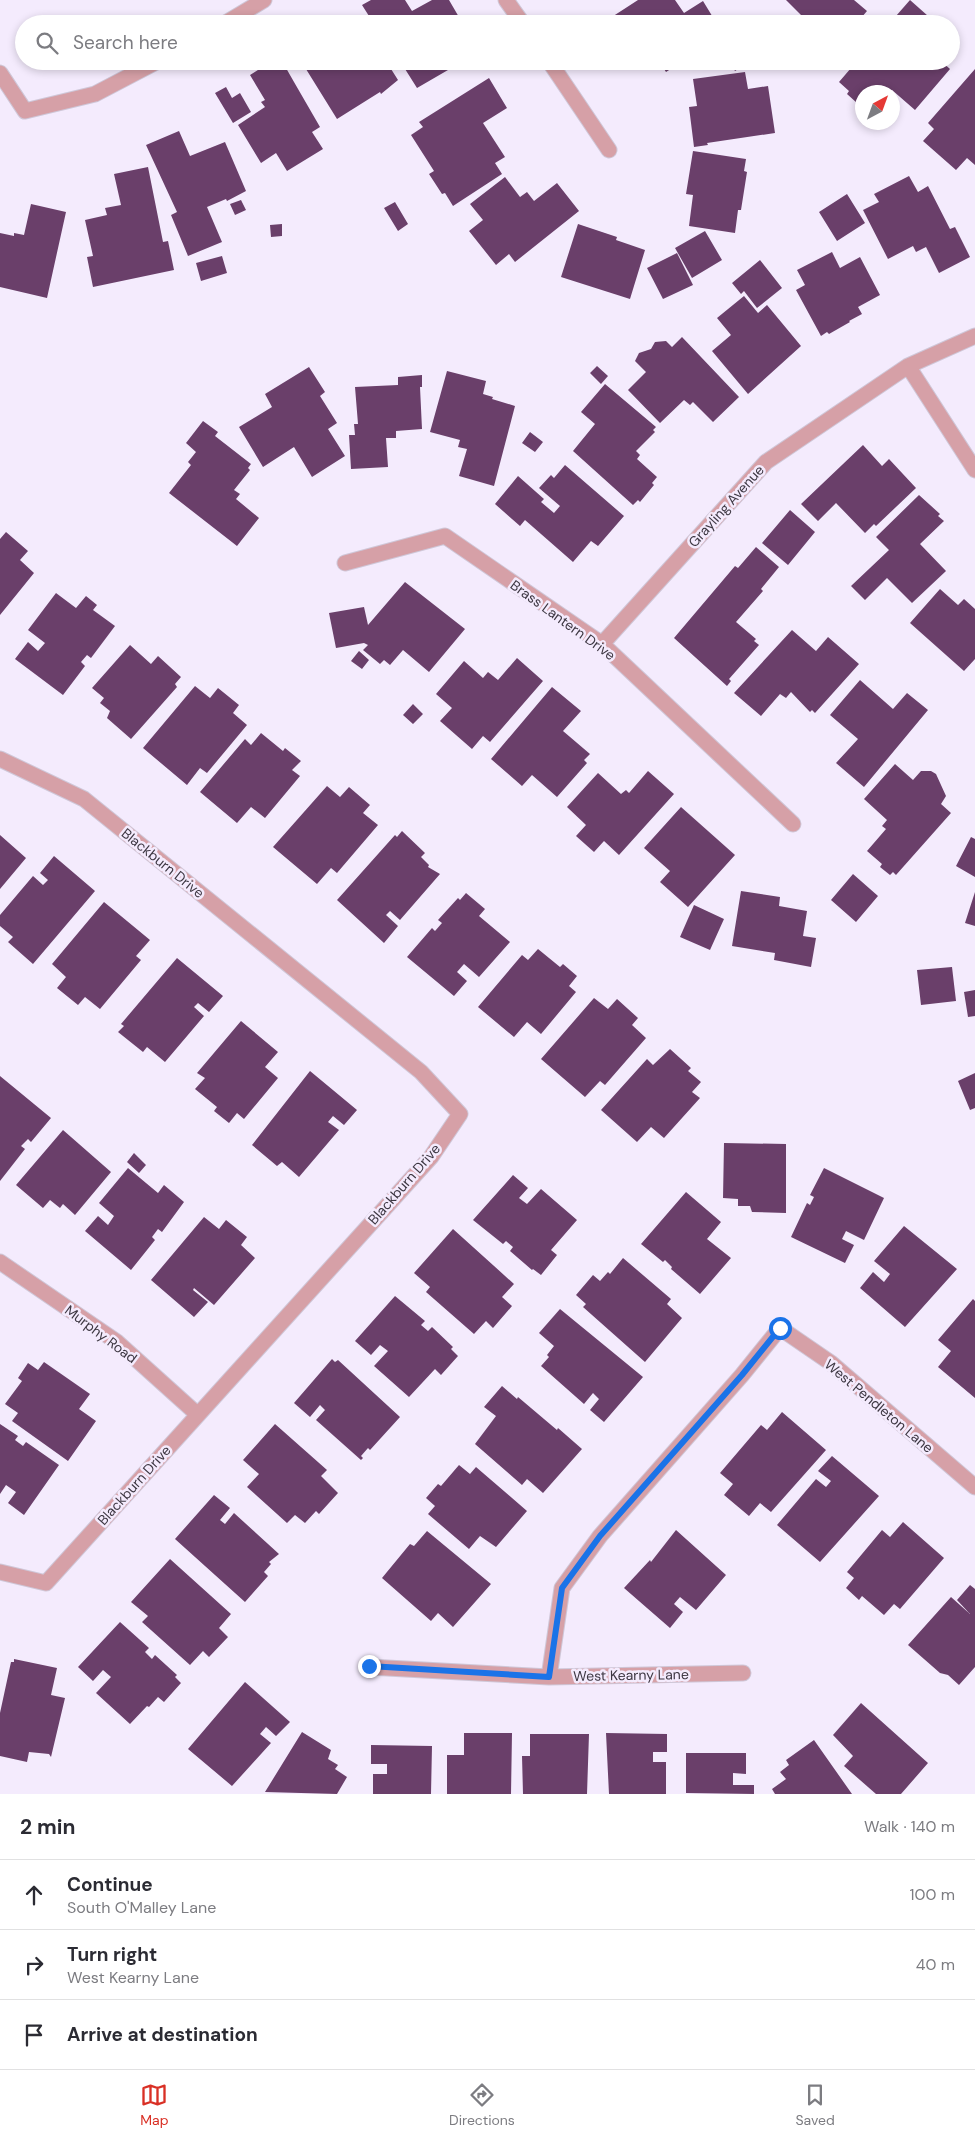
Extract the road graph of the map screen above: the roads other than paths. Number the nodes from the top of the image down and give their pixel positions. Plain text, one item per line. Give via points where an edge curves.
1 (264, 0) edge
2 (506, 0) edge
3 (239, 15) edge
4 (517, 15) edge
5 (141, 70) edge
6 (554, 70) edge
7 (0, 73) edge
8 (609, 150) dead end
9 (975, 336) edge
10 (908, 366) junction
11 (975, 470) edge
12 (345, 563) dead end
13 (602, 644) junction
14 (0, 759) edge
15 (793, 824) dead end
16 (0, 1262) edge
17 (197, 1414) junction
18 (975, 1487) edge
19 (0, 1572) edge
20 (369, 1666) dead end
21 (743, 1673) dead end
22 (549, 1677) junction

1 - 3 street
2 - 4 street
5 - 7 street via 95,94 25,111
6 - 8 street
9 - 10 street, Grayling Avenue
10 - 11 street
10 - 13 street, Grayling Avenue via 766,462
12 - 13 street, Brass Lantern Drive via 445,536
13 - 15 street, Brass Lantern Drive
14 - 17 street, Blackburn Drive via 84,799 421,1072 460,1114 431,1157
16 - 17 street, Murphy Road via 117,1342
17 - 19 street, Blackburn Drive via 46,1584
18 - 22 street, West Pendleton Lane via 831,1364 780,1328 600,1536 562,1588
20 - 22 street, West Kearny Lane
21 - 22 street, West Kearny Lane

